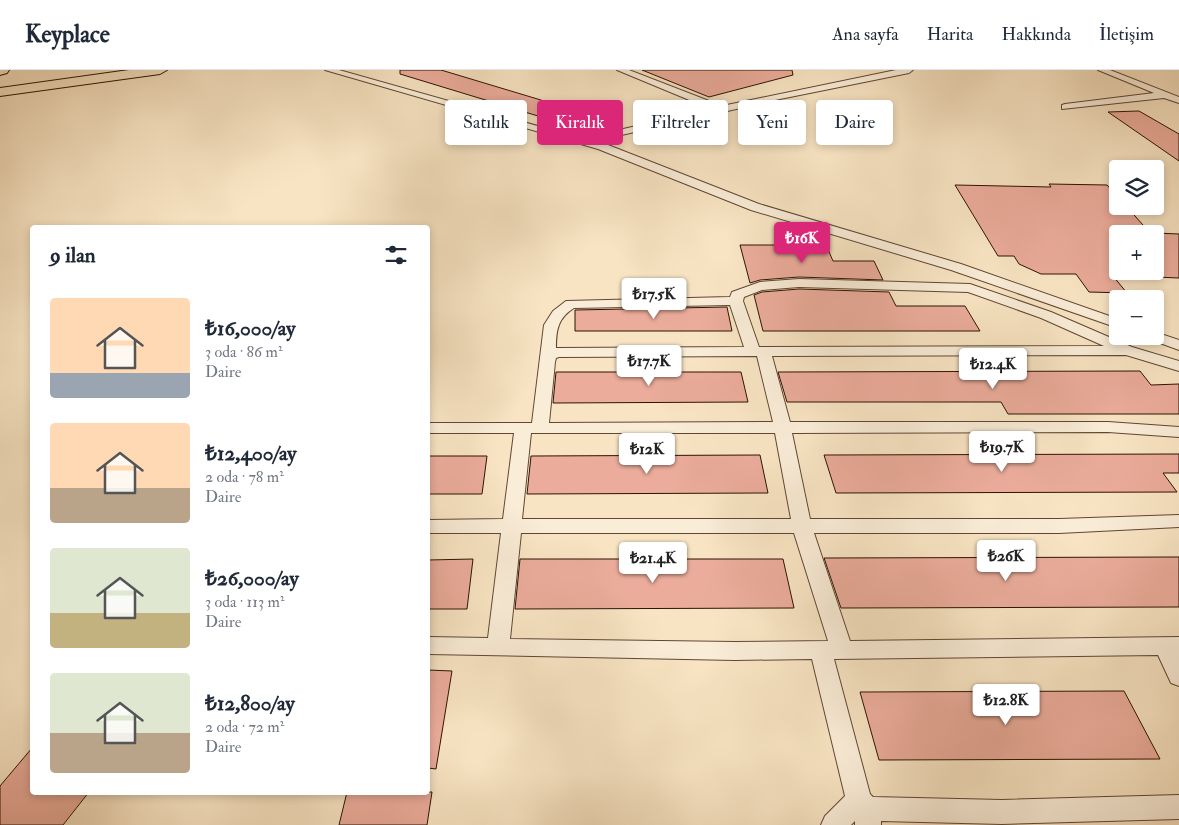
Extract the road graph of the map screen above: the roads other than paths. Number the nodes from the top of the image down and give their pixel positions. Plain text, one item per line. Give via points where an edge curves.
1 (113, 70) edge
2 (160, 70) edge
3 (329, 70) edge
4 (339, 70) edge
5 (621, 70) edge
6 (909, 70) edge
7 (1102, 70) edge
8 (17, 74) dead end
9 (351, 76) junction
10 (96, 79) junction
11 (0, 82) edge
12 (1179, 92) edge
13 (1159, 93) junction
14 (695, 100) edge
15 (1179, 100) edge
16 (0, 102) edge
17 (1065, 107) dead end
18 (728, 108) edge
19 (537, 128) edge
20 (595, 145) edge
21 (602, 147) joint
22 (736, 301) junction
23 (1109, 321) edge
24 (1164, 340) edge
25 (1179, 345) edge
26 (1126, 350) junction
27 (758, 351) junction
28 (549, 355) junction
29 (1179, 366) edge
30 (430, 428) edge
31 (532, 428) junction
32 (782, 428) junction
33 (1179, 432) edge
34 (1179, 521) edge
35 (430, 526) edge
36 (512, 526) junction
37 (802, 526) junction
38 (430, 646) edge
39 (1172, 646) edge
40 (498, 647) junction
41 (831, 650) junction
42 (1179, 677) edge
43 (1179, 807) edge
44 (865, 811) edge
45 (834, 825) edge

1 - 11 main road
2 - 10 main road
3 - 9 street
4 - 9 street
5 - 14 street
6 - 18 street
7 - 13 street
8 - 11 main road
9 - 19 street
10 - 11 main road
10 - 16 main road
12 - 13 street
13 - 15 street
13 - 17 street
20 - 21 street
21 - 23 street via 755,207 965,270
22 - 26 street via 737,294 774,284 970,288 1046,315
22 - 27 street
22 - 28 street via 572,304 562,309 548,330
24 - 25 street
26 - 27 street
26 - 29 street
27 - 28 street via 558,352
27 - 32 street
28 - 31 street
30 - 31 street
31 - 32 street
31 - 36 street
32 - 33 street via 1108,427
32 - 37 street
34 - 37 street via 1060,526
35 - 36 street
36 - 37 street
36 - 40 street
37 - 41 street
38 - 40 street
39 - 41 street
39 - 42 street
40 - 41 street
41 - 44 street
43 - 44 street via 1002,812
44 - 45 street

